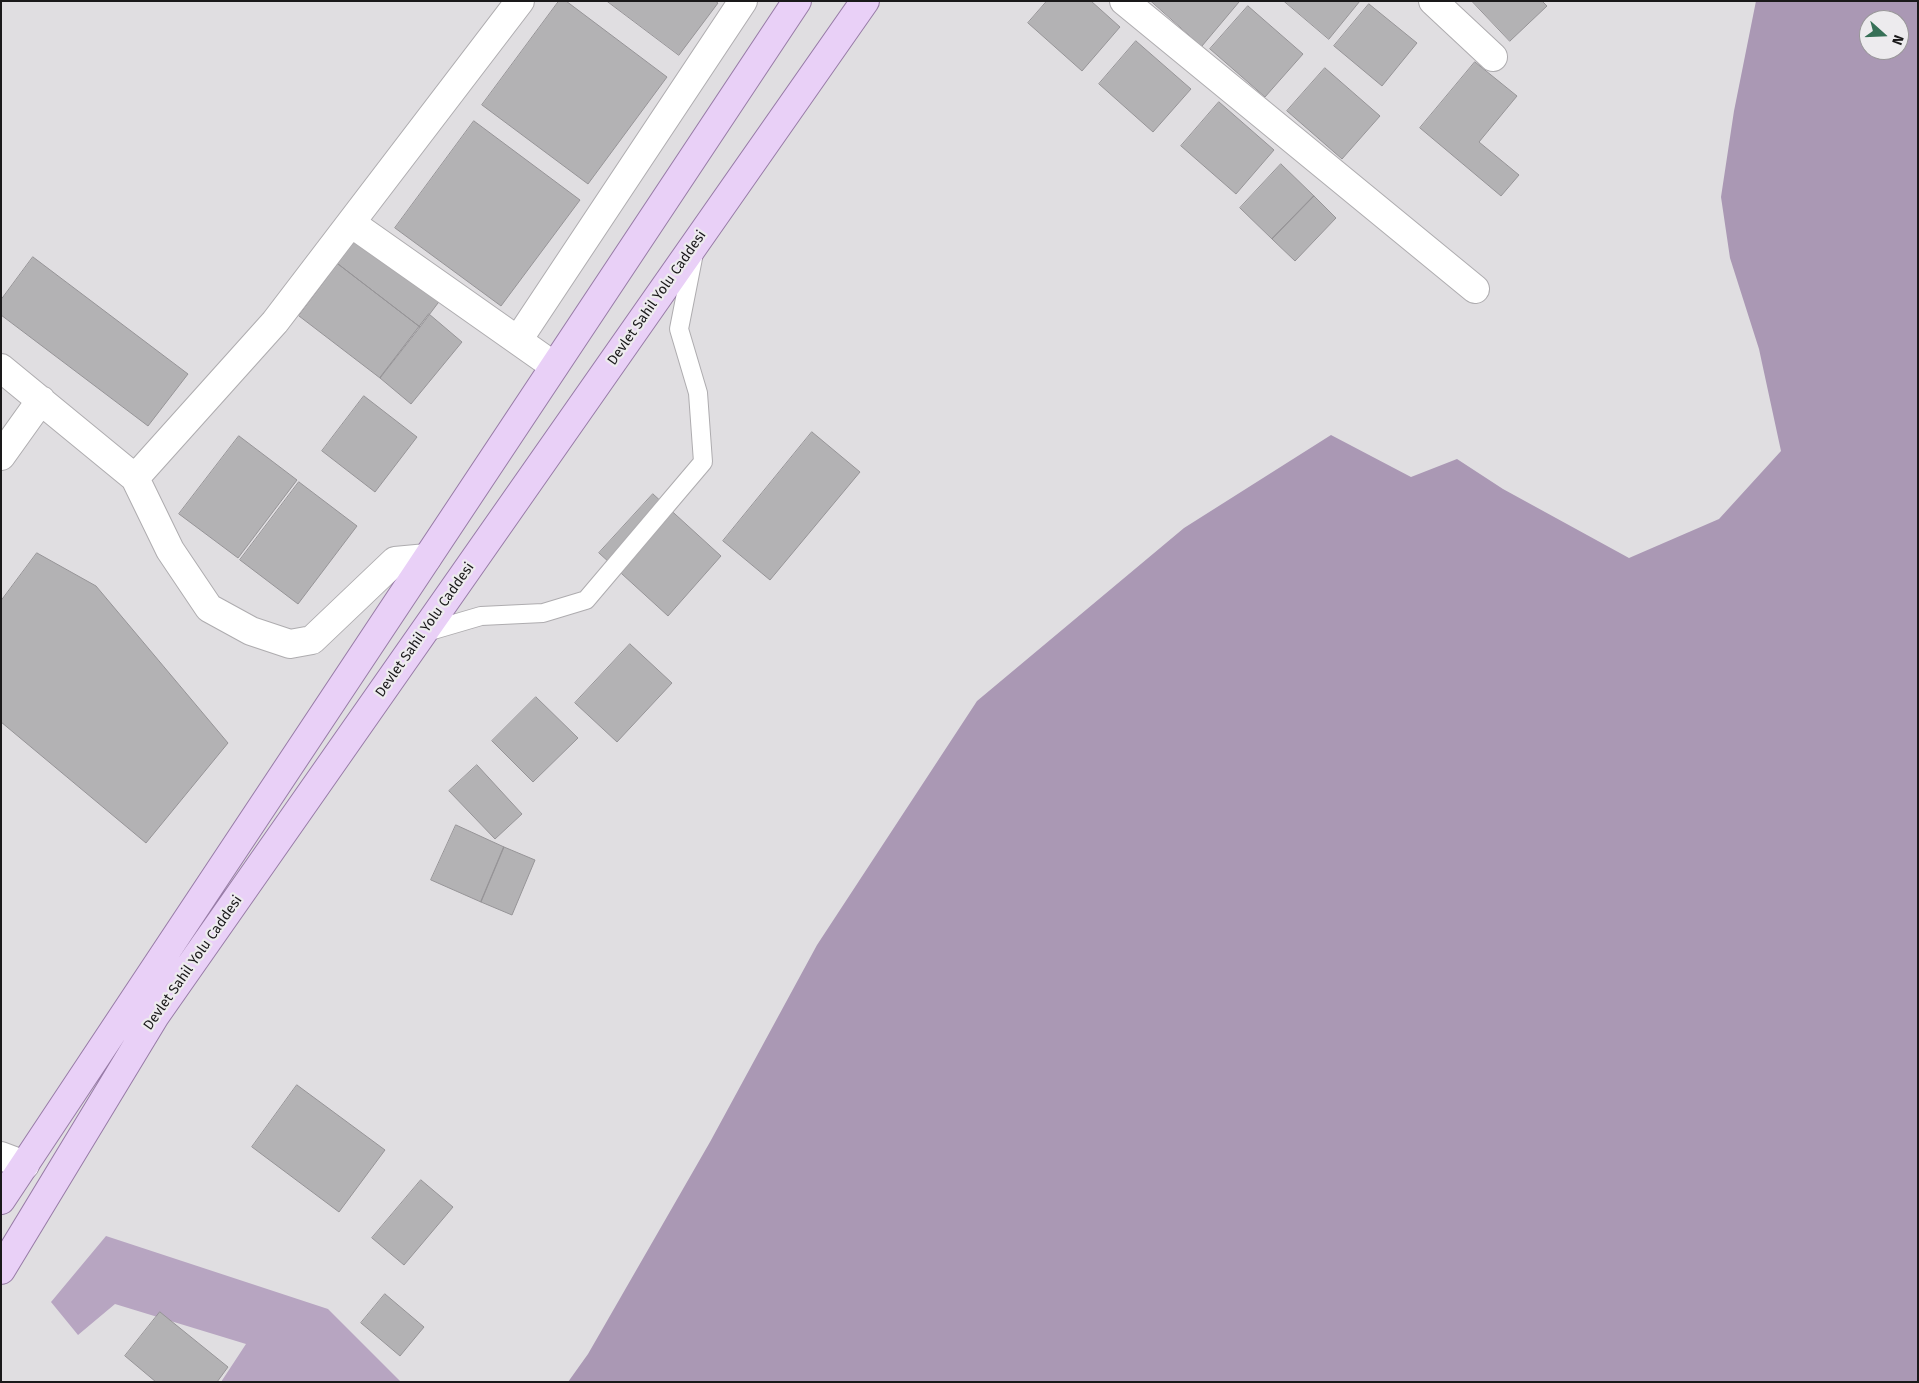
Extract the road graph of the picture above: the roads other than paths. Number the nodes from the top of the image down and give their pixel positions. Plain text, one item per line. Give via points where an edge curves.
1 (520, 1) edge
2 (743, 1) edge
3 (865, 1) edge
4 (1124, 1) edge
5 (1433, 1) edge
6 (792, 3) edge
7 (1494, 57) dead end
8 (351, 222) junction
9 (696, 244) junction
10 (1475, 289) dead end
11 (518, 340) junction
12 (554, 366) junction
13 (1, 368) edge
14 (40, 400) junction
15 (1, 456) edge
16 (135, 478) junction
17 (427, 558) junction
18 (423, 633) junction
19 (13, 1160) edge
20 (1, 1200) edge
21 (1, 1270) edge

1 - 8 street
2 - 11 street
3 - 9 main road, Devlet Sahil Yolu Caddesi
4 - 10 street
5 - 7 street
6 - 12 main road, Devlet Sahil Yolu Caddesi
8 - 11 street
8 - 16 street via 275,322
9 - 18 main road, Devlet Sahil Yolu Caddesi
9 - 18 lane via 679,329 698,393 703,462 586,600 543,613 481,616
11 - 12 street
12 - 17 main road, Devlet Sahil Yolu Caddesi
13 - 14 street
14 - 15 street
14 - 16 street
16 - 17 street via 170,550 209,608 251,631 290,644 312,640 394,561
17 - 19 main road, Devlet Sahil Yolu Caddesi
18 - 21 main road, Devlet Sahil Yolu Caddesi via 155,1016
19 - 20 main road, Devlet Sahil Yolu Caddesi

